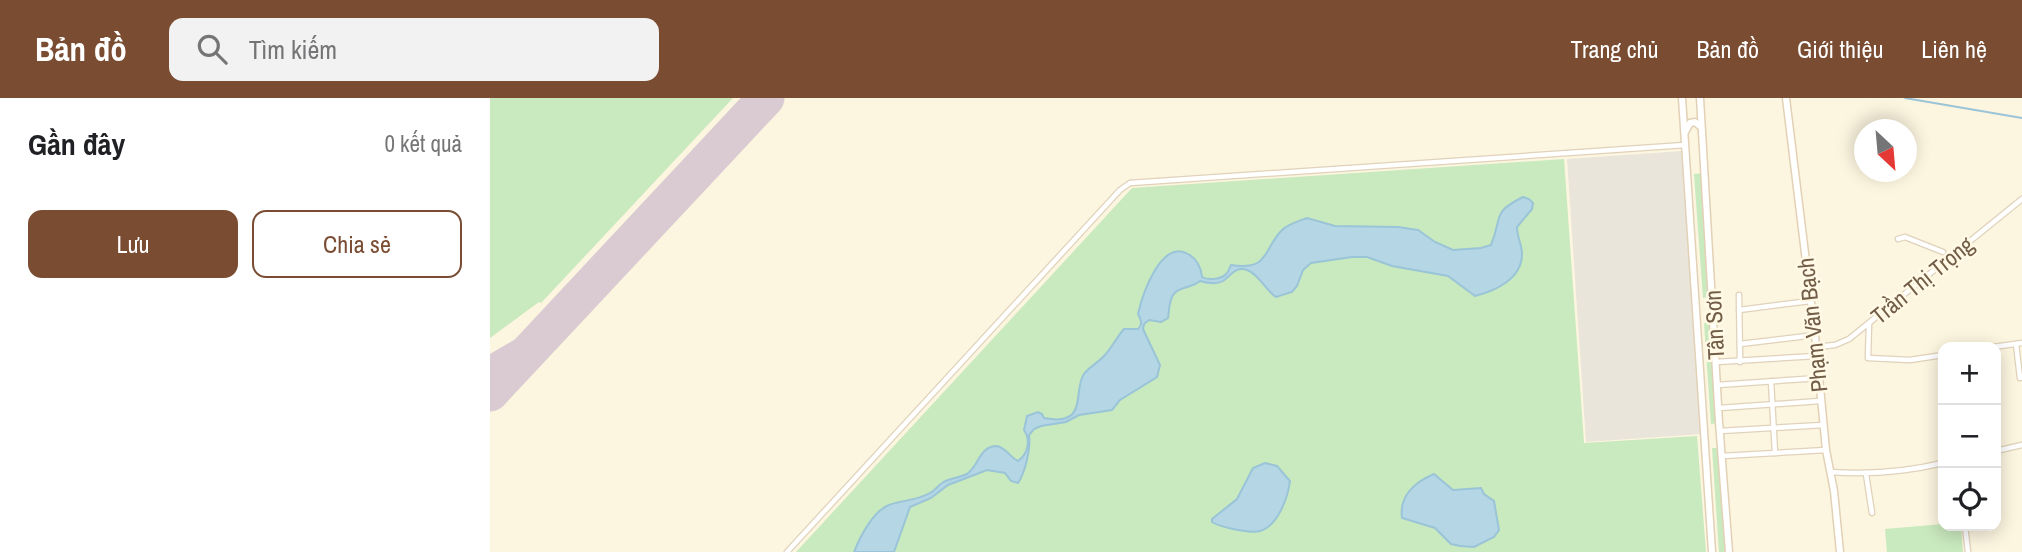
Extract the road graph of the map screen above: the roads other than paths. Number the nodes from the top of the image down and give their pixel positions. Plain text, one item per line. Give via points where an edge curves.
1 (1682, 98) edge
2 (1700, 98) edge
3 (1786, 98) edge
4 (1702, 129) junction
5 (1685, 132) junction
6 (1686, 145) junction
7 (1687, 161) junction
8 (1704, 162) junction
9 (2022, 199) edge
10 (1898, 239) dead end
11 (1943, 252) dead end
12 (1697, 295) junction
13 (1739, 295) dead end
14 (1712, 298) junction
15 (1810, 301) junction
16 (1739, 310) junction
17 (1698, 320) junction
18 (1713, 320) junction
19 (1869, 323) junction
20 (1815, 335) junction
21 (2019, 343) edge
22 (1740, 344) junction
23 (1816, 346) junction
24 (2001, 346) edge
25 (1816, 356) junction
26 (1938, 356) edge
27 (1716, 362) junction
28 (1740, 362) junction
29 (1819, 378) junction
30 (2020, 378) dead end
31 (1770, 381) junction
32 (1717, 385) junction
33 (1820, 401) junction
34 (1772, 405) junction
35 (1718, 408) junction
36 (1719, 422) junction
37 (1704, 423) junction
38 (1823, 425) junction
39 (1774, 428) junction
40 (1720, 431) junction
41 (1720, 443) junction
42 (1705, 444) junction
43 (2022, 445) edge
44 (1826, 450) junction
45 (2001, 450) edge
46 (1775, 453) junction
47 (1722, 456) junction
48 (1938, 464) edge
49 (1830, 472) junction
50 (1866, 474) junction
51 (1872, 513) dead end
52 (1966, 531) edge
53 (787, 552) edge
54 (1712, 552) edge
55 (1729, 552) edge
56 (1840, 552) edge
57 (1968, 552) edge

1 - 5 street, Tân Sơn
2 - 4 street, Tân Sơn
3 - 15 street, Phạm Văn Bạch
4 - 5 street via 1695,122
4 - 8 street, Tân Sơn
5 - 6 street, Tân Sơn
6 - 7 street, Tân Sơn
6 - 53 street via 1130,183
7 - 8 street via 1693,168
7 - 12 street, Tân Sơn
8 - 14 street, Tân Sơn
9 - 19 street, Trần Thị Trọng
10 - 11 street via 1905,237
12 - 14 street via 1704,304
12 - 17 street, Tân Sơn
13 - 16 street
14 - 18 street, Tân Sơn
15 - 16 street
15 - 20 street, Phạm Văn Bạch
16 - 22 street
17 - 18 street via 1707,314
17 - 37 street, Tân Sơn
18 - 27 street, Tân Sơn
19 - 23 street, Trần Thị Trọng via 1849,339
19 - 26 street via 1868,358
20 - 22 street
20 - 23 street, Phạm Văn Bạch
21 - 24 street
21 - 30 street
22 - 28 street
23 - 25 street, Phạm Văn Bạch
25 - 28 street
25 - 29 street, Phạm Văn Bạch
27 - 28 street
27 - 32 street, Tân Sơn
29 - 31 street
29 - 33 street, Phạm Văn Bạch
31 - 32 street
31 - 34 street
32 - 35 street, Tân Sơn
33 - 34 street
33 - 38 street, Phạm Văn Bạch
34 - 35 street
34 - 39 street
35 - 36 street, Tân Sơn
36 - 37 street via 1712,428
36 - 40 street, Tân Sơn
37 - 42 street, Tân Sơn
38 - 39 street
38 - 44 street, Phạm Văn Bạch
39 - 40 street
39 - 46 street
40 - 41 street, Tân Sơn
41 - 42 street via 1712,438
41 - 47 street, Tân Sơn
42 - 54 street, Tân Sơn
43 - 45 street
44 - 46 street
44 - 49 street, Phạm Văn Bạch
46 - 47 street
47 - 55 street, Tân Sơn
48 - 50 street
49 - 50 street
49 - 56 street, Phạm Văn Bạch
50 - 51 street
52 - 57 street

